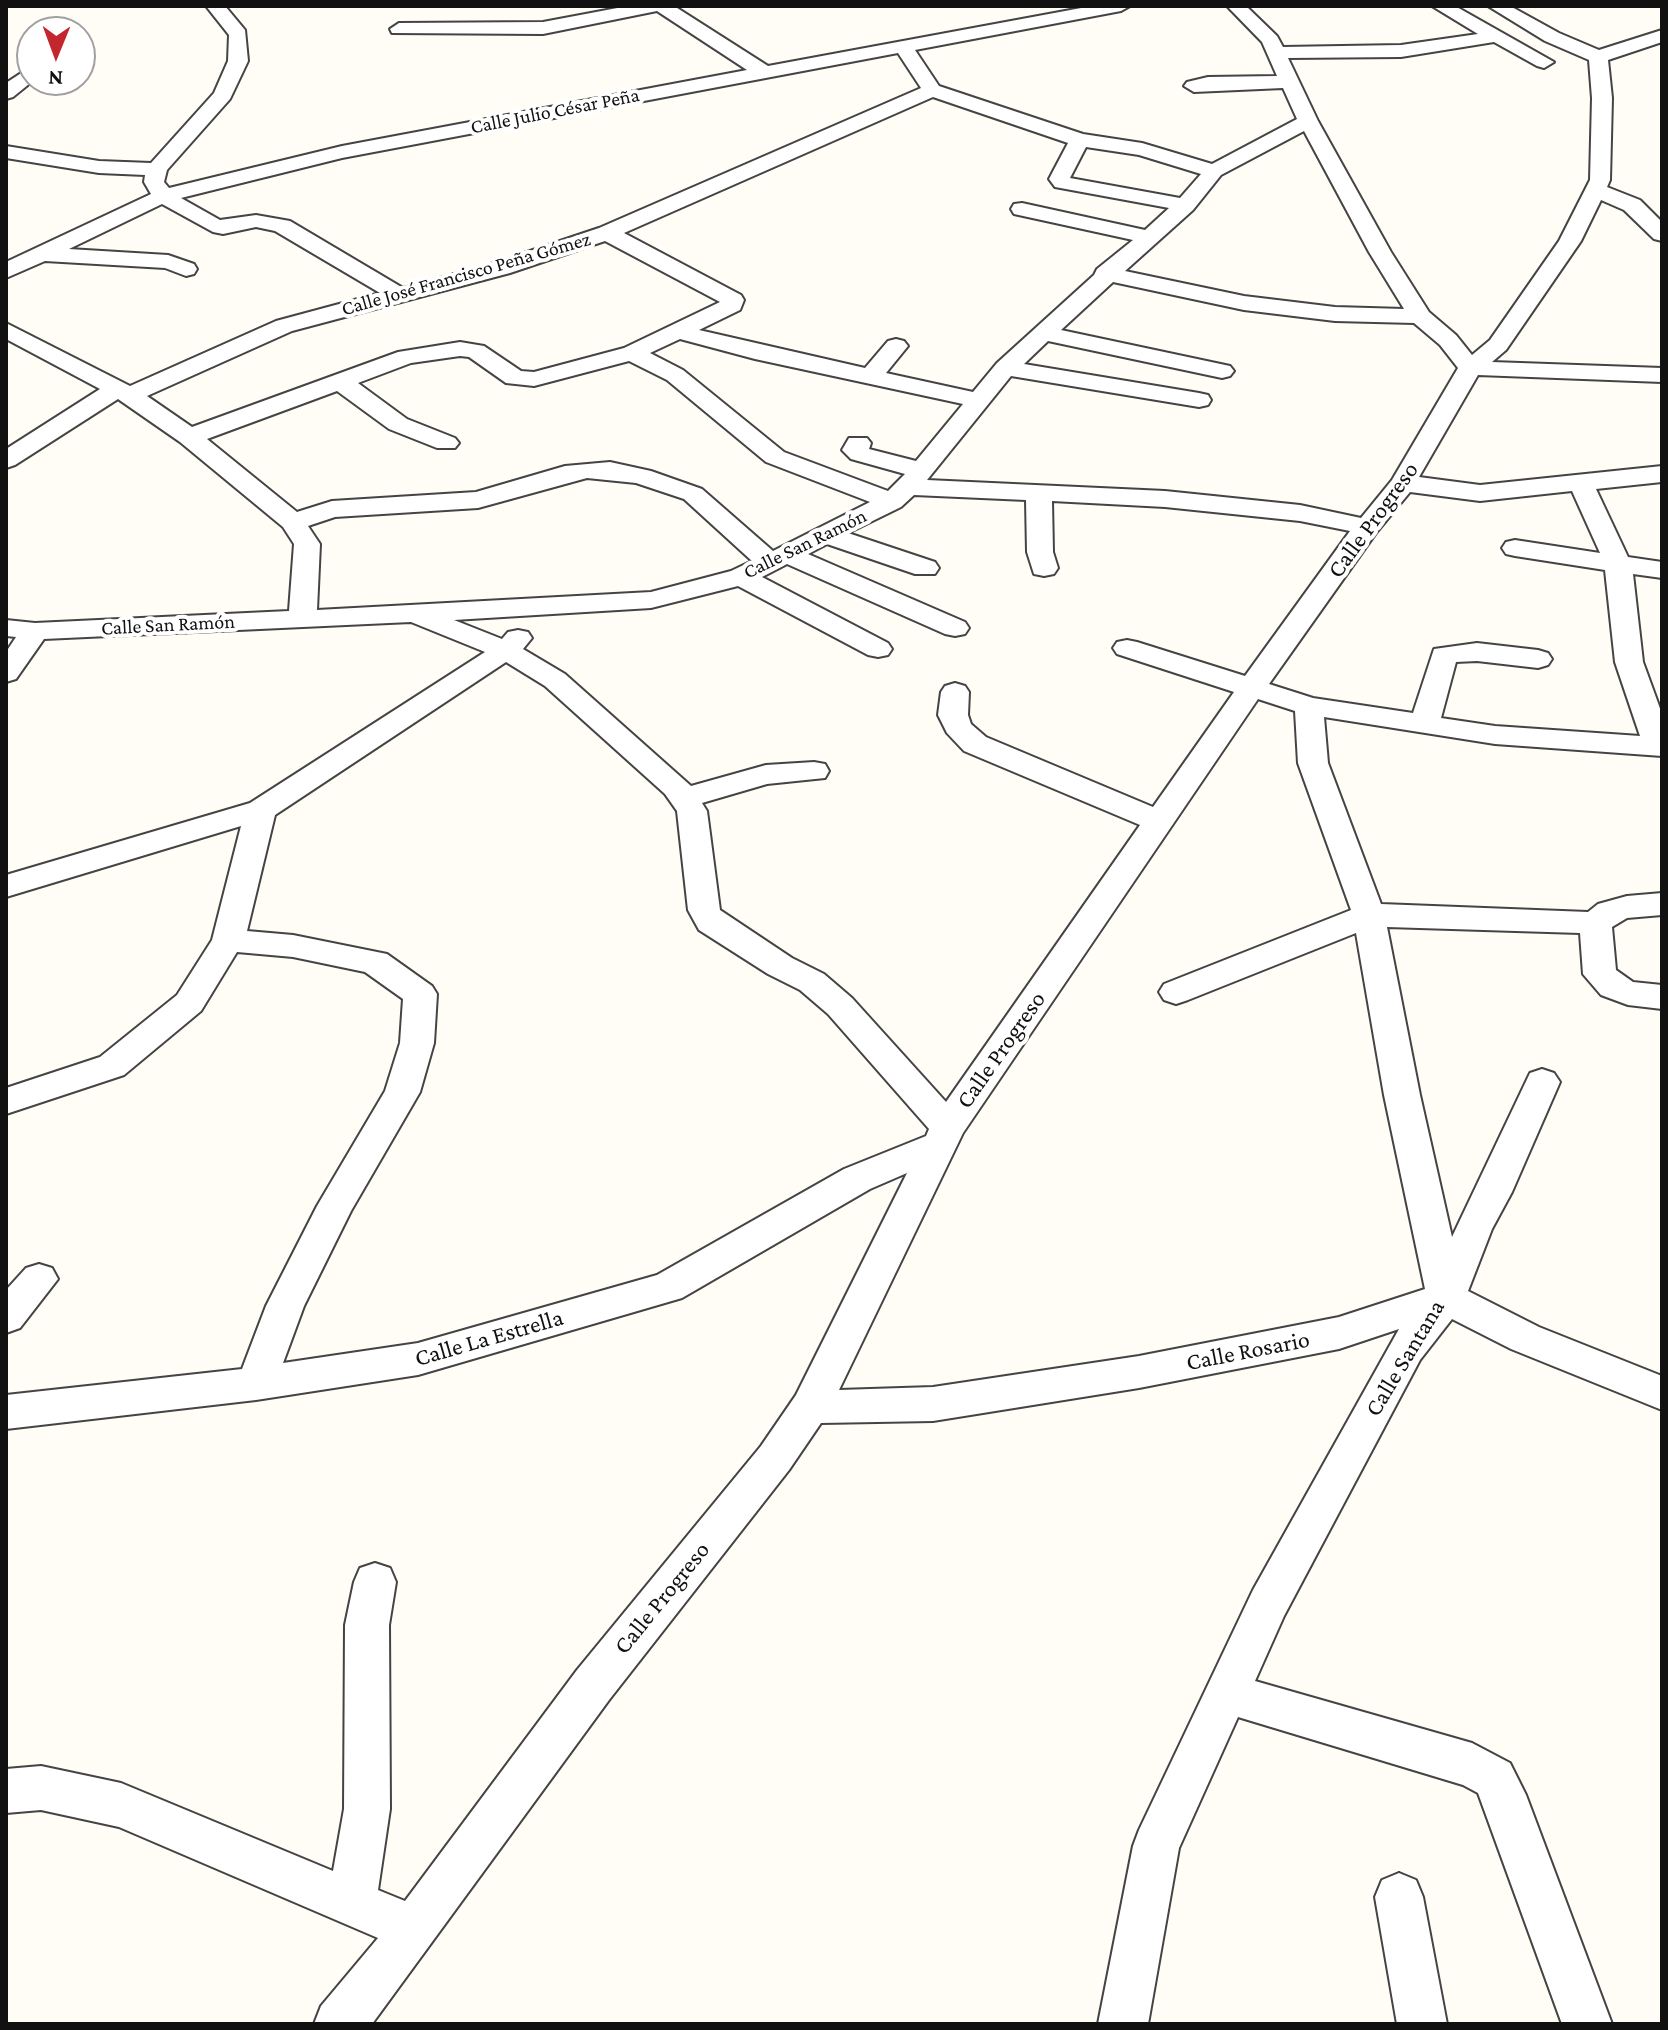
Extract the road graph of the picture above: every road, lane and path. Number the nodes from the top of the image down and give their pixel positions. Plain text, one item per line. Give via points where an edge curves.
1 (215, 6) edge
2 (994, 6) edge
3 (1121, 6) edge
4 (1236, 6) edge
5 (1441, 6) edge
6 (1497, 6) edge
7 (665, 9) edge
8 (699, 9) dead end
9 (1020, 25) junction
10 (399, 29) dead end
11 (1498, 36) junction
12 (1662, 36) edge
13 (903, 46) junction
14 (1276, 53) junction
15 (1598, 57) junction
16 (1544, 62) dead end
17 (763, 72) junction
18 (1290, 82) junction
19 (1194, 86) dead end
20 (932, 90) junction
21 (1308, 121) junction
22 (1080, 140) junction
23 (6, 152) edge
24 (157, 169) junction
25 (1214, 171) junction
26 (1595, 190) junction
27 (163, 196) junction
28 (1185, 205) junction
29 (1022, 209) dead end
30 (607, 233) junction
31 (1662, 234) edge
32 (1148, 237) junction
33 (43, 254) junction
34 (186, 269) dead end
35 (6, 271) edge
36 (1105, 274) junction
37 (399, 295) junction
38 (1420, 316) junction
39 (6, 330) edge
40 (681, 332) junction
41 (1042, 333) junction
42 (896, 346) dead end
43 (632, 353) junction
44 (1005, 368) junction
45 (1470, 368) junction
46 (1222, 371) dead end
47 (1662, 375) edge
48 (871, 376) junction
49 (339, 381) junction
50 (124, 391) junction
51 (978, 400) junction
52 (1199, 400) dead end
53 (189, 437) junction
54 (446, 443) dead end
55 (858, 443) dead end
56 (6, 460) edge
57 (1662, 474) edge
58 (1403, 483) junction
59 (1581, 484) junction
60 (907, 486) junction
61 (1039, 493) junction
62 (293, 522) junction
63 (1367, 527) junction
64 (827, 535) junction
65 (1515, 548) dead end
66 (779, 559) junction
67 (1616, 564) junction
68 (925, 568) dead end
69 (1044, 568) dead end
70 (1662, 570) edge
71 (741, 577) junction
72 (546, 608) junction
73 (408, 612) junction
74 (303, 617) junction
75 (6, 628) edge
76 (955, 628) dead end
77 (35, 631) junction
78 (1127, 648) dead end
79 (878, 649) dead end
80 (506, 650) junction
81 (1538, 659) dead end
82 (6, 673) edge
83 (1252, 687) junction
84 (955, 692) dead end
85 (1309, 706) junction
86 (1425, 724) junction
87 (1660, 747) edge
88 (814, 771) dead end
89 (685, 798) junction
90 (261, 810) junction
91 (1160, 822) junction
92 (6, 886) edge
93 (1662, 904) edge
94 (1369, 915) junction
95 (1595, 923) junction
96 (228, 940) junction
97 (1176, 992) dead end
98 (1662, 997) edge
99 (1542, 1082) dead end
100 (6, 1101) edge
101 (942, 1136) junction
102 (39, 1279) dead end
103 (1446, 1298) junction
104 (6, 1317) edge
105 (256, 1384) junction
106 (1662, 1393) edge
107 (810, 1407) junction
108 (6, 1412) edge
109 (375, 1582) dead end
110 (1227, 1693) junction
111 (6, 1791) edge
112 (1399, 1897) dead end
113 (352, 1902) junction
114 (414, 1929) junction
115 (339, 2024) edge
116 (1123, 2024) edge
117 (1422, 2024) edge
118 (1587, 2024) edge

1 - 24 street via 238,34 238,61 223,95
2 - 9 street
3 - 9 street, Calle Julio César Peña
4 - 14 street
5 - 11 street
6 - 15 street
7 - 8 street
7 - 10 street via 543,28
7 - 17 street
9 - 13 street, Calle Julio César Peña
11 - 14 street via 1401,51
11 - 16 street
12 - 15 street
13 - 17 street, Calle Julio César Peña
13 - 20 street
14 - 18 street
15 - 26 street, Calle Progreso via 1601,167
17 - 27 street, Calle Julio César Peña via 342,152
18 - 19 street
18 - 21 street
20 - 22 street
20 - 30 street, Calle José Francisco Peña Gómez
21 - 25 street, Calle San Ramón
21 - 38 street
22 - 25 street via 1142,149
22 - 28 street via 1059,179 1062,183
23 - 24 street via 99,167
24 - 27 street via 154,182
25 - 28 street, Calle San Ramón
26 - 31 street via 1632,205
26 - 45 street, Calle Progreso via 1570,241 1498,345
27 - 33 street, Calle Julio César Peña
27 - 37 street via 213,225 256,221 282,226
28 - 32 street, Calle San Ramón
29 - 32 street
30 - 37 street, Calle José Francisco Peña Gómez
30 - 40 street via 733,300
32 - 36 street, Calle San Ramón
33 - 34 street via 168,262
33 - 35 street, Calle Julio César Peña
36 - 38 street via 1244,303 1335,314
36 - 41 street, Calle San Ramón
37 - 50 street, Calle José Francisco Peña Gómez via 284,326
38 - 45 street
39 - 50 street
40 - 43 street
40 - 48 street
41 - 44 street, Calle San Ramón
41 - 46 street
42 - 48 street
43 - 49 street via 534,379 515,378 476,351 460,349 406,357
43 - 60 street via 675,375 775,457
44 - 51 street, Calle San Ramón
44 - 52 street
45 - 47 street
45 - 58 street, Calle Progreso
48 - 51 street
49 - 53 street
49 - 54 street via 398,424
50 - 53 street
50 - 56 street, Calle José Francisco Peña Gómez
51 - 60 street, Calle San Ramón
53 - 62 street
55 - 60 street via 855,450
57 - 59 street
58 - 59 street via 1480,493
58 - 63 street, Calle Progreso
59 - 67 street
60 - 61 street
60 - 64 street, Calle San Ramón
61 - 63 street via 1165,499 1300,513
61 - 69 street
62 - 66 street via 332,509 478,500 565,474 610,470 693,494
62 - 74 street via 307,544
63 - 83 street, Calle Progreso
64 - 66 street, Calle San Ramón
64 - 68 street
65 - 67 street
66 - 71 street, Calle San Ramón
66 - 76 street
67 - 70 street
67 - 87 street via 1629,662
71 - 72 street, Calle San Ramón via 651,600
71 - 79 street
72 - 73 street, Calle San Ramón
72 - 80 street
73 - 74 street, Calle San Ramón
73 - 80 street
74 - 77 street, Calle San Ramón
75 - 77 street, Calle San Ramón
77 - 82 street
78 - 83 street
80 - 89 street via 555,680
80 - 90 street
81 - 86 street via 1477,652 1444,655
83 - 85 street
83 - 91 street, Calle Progreso
84 - 91 street via 957,727 975,744
85 - 86 street
85 - 94 street, Calle Santana via 1313,763
86 - 87 street via 1495,735
88 - 89 street via 766,775
89 - 101 street via 692,811 704,910 711,922 812,982 840,1006
90 - 92 street
90 - 96 street
91 - 101 street, Calle Progreso
93 - 95 street via 1609,912
94 - 95 street
94 - 97 street
94 - 103 street, Calle Santana
95 - 98 street via 1600,974 1628,993
96 - 100 street via 189,1003 112,1066
96 - 105 street via 375,962 420,994 417,1043 402,1092 335,1206 285,1306
99 - 103 street
101 - 105 street, Calle La Estrella via 668,1287 418,1359
101 - 107 street, Calle Progreso
102 - 104 street
103 - 106 street via 1525,1338
103 - 107 street, Calle Rosario via 1339,1333 1139,1372 933,1404
103 - 110 street, Calle Santana via 1406,1349 1268,1604
105 - 108 street, Calle La Estrella
107 - 114 street, Calle Progreso via 593,1685
109 - 113 street via 367,1625 367,1809
110 - 116 street, Calle Santana via 1156,1846
110 - 118 street via 1472,1765 1494,1778
111 - 113 street via 41,1788 121,1805
112 - 117 street
113 - 114 street
114 - 115 street, Calle Progreso

